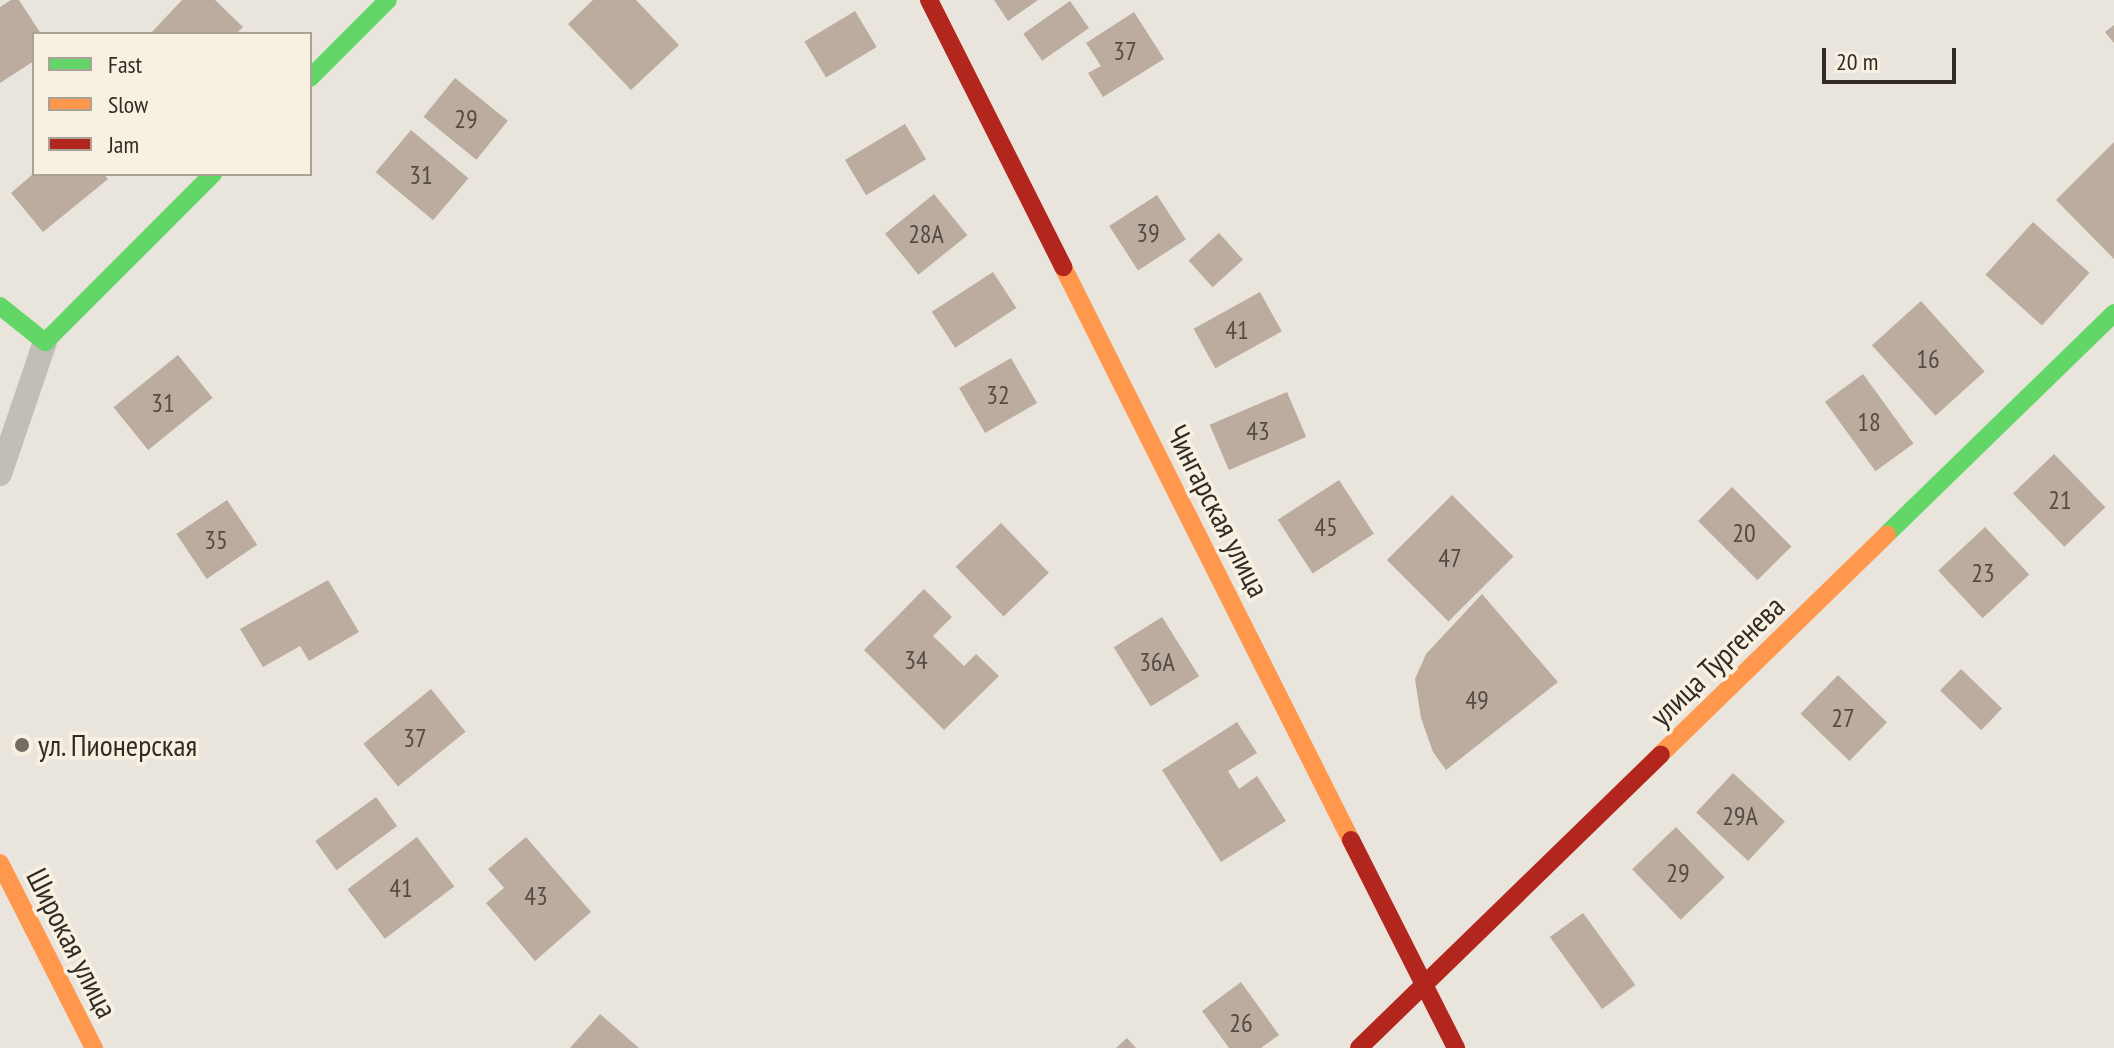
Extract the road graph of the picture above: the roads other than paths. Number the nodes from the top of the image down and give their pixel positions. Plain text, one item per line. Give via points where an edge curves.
1 (388, 0) edge
2 (929, 0) edge
3 (312, 76) edge
4 (211, 176) edge
5 (0, 306) edge
6 (2114, 313) edge
7 (45, 342) junction
8 (0, 474) edge
9 (0, 863) edge
10 (1425, 985) junction
11 (94, 1048) edge
12 (1359, 1048) edge
13 (1456, 1048) edge

1 - 3 street
2 - 10 street, Чингарская улица
4 - 7 street
5 - 7 street
6 - 10 street, улица Тургенева
7 - 8 lane
9 - 11 street, Широкая улица
10 - 12 street, улица Тургенева
10 - 13 street, Чингарская улица

